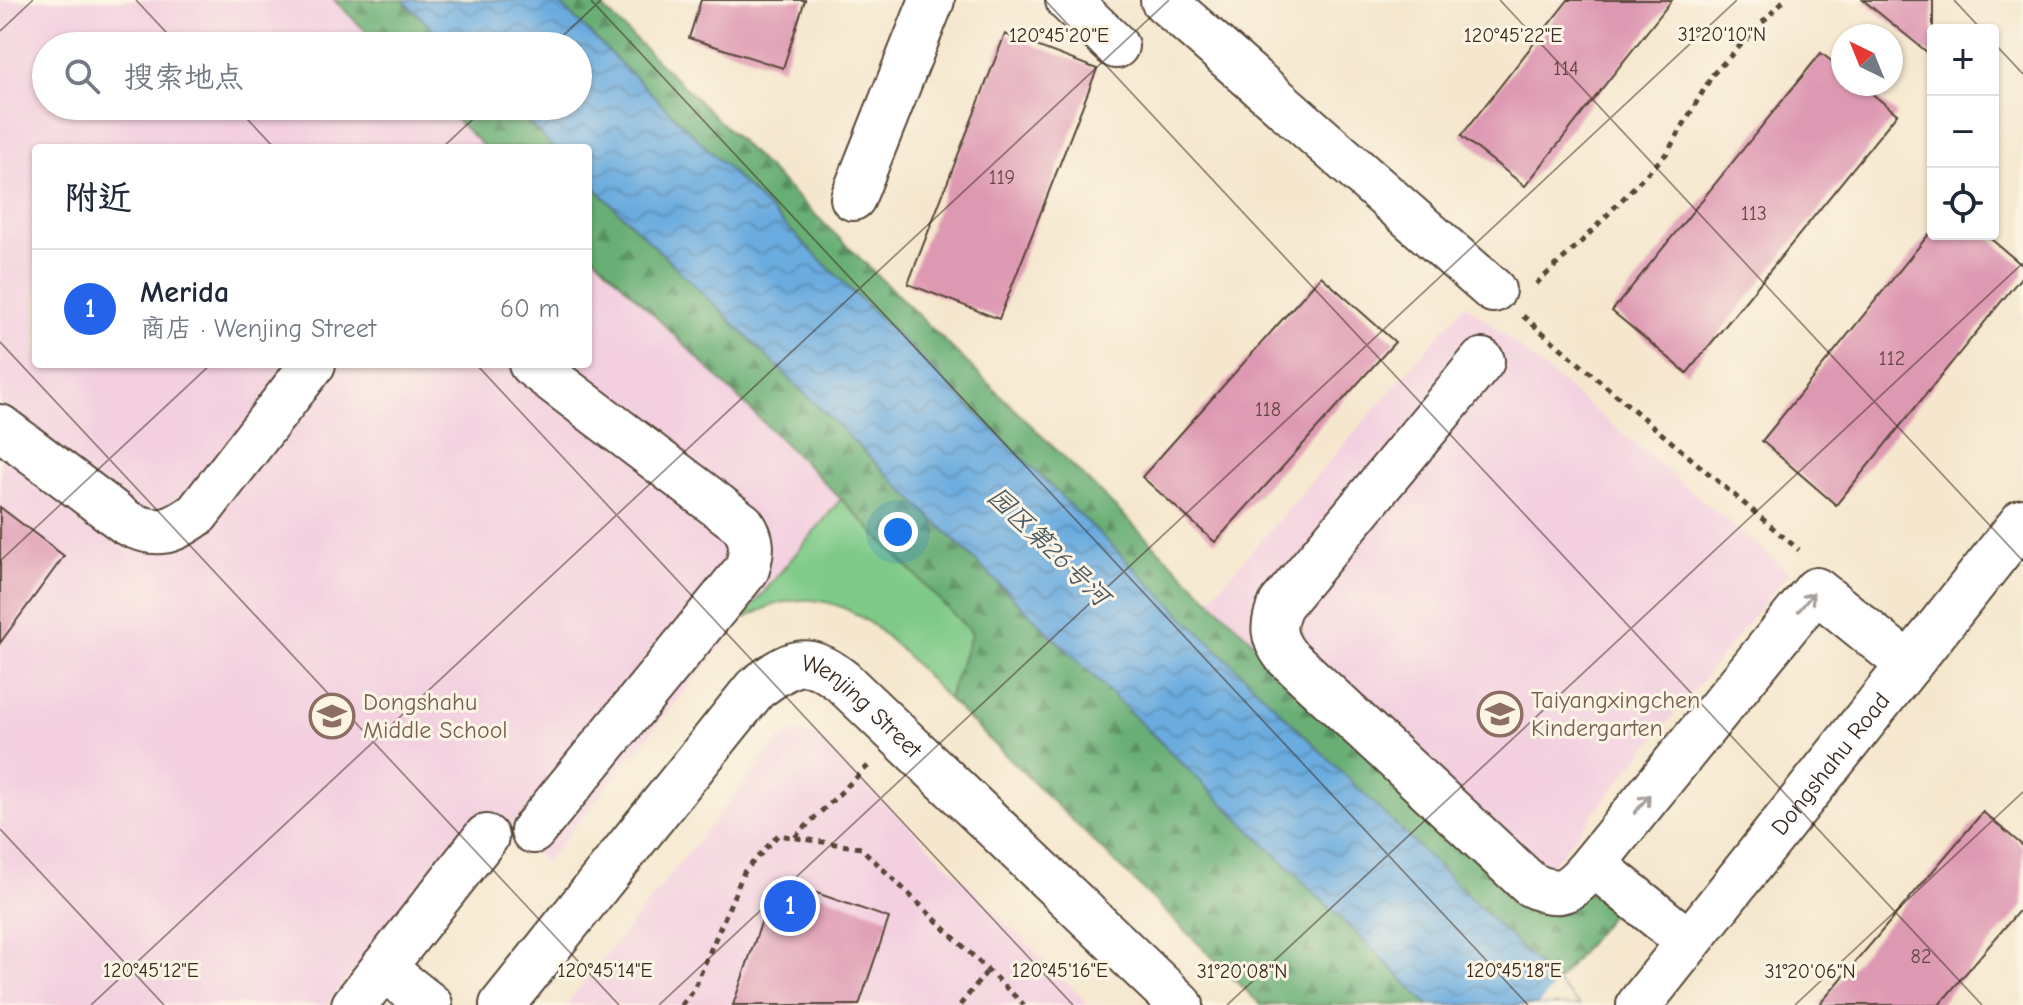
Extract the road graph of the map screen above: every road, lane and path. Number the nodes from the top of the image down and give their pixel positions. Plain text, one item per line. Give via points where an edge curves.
1 (932, 0) edge
2 (1068, 0) edge
3 (1163, 0) edge
4 (1784, 0) edge
5 (1116, 46) dead end
6 (853, 198) dead end
7 (1502, 298) junction
8 (1482, 361) dead end
9 (310, 368) edge
10 (536, 368) edge
11 (0, 427) edge
12 (2023, 521) edge
13 (1804, 554) dead end
14 (1909, 665) junction
15 (872, 762) dead end
16 (533, 831) dead end
17 (486, 837) dead end
18 (794, 838) junction
19 (1593, 864) junction
20 (1689, 942) junction
21 (383, 968) junction
22 (988, 970) junction
23 (1178, 1004) edge
24 (354, 1005) edge
25 (430, 1005) edge
26 (502, 1005) edge
27 (681, 1005) edge
28 (960, 1005) edge
29 (1024, 1005) edge
30 (1639, 1005) edge

1 - 6 street
2 - 5 street
3 - 7 street
4 - 7 path via 1713,74 1667,153 1582,241
7 - 13 path
8 - 19 street via 1281,604 1273,635 1286,656 1530,884 1547,893 1563,891
9 - 11 street via 197,514 161,533 127,523
10 - 16 street via 742,524 751,536 752,552 747,569
12 - 14 street, Dongshahu Road
19 -> 14 street via 1816,590
14 - 20 street, Dongshahu Road
15 - 18 path
17 - 21 street
18 - 22 path via 861,848
18 - 27 path via 778,835 744,872 693,991
19 - 20 street
20 - 30 street, Dongshahu Road
21 - 24 street
21 - 25 street
22 - 28 path
22 - 29 path
23 - 26 street, Wenjing Street via 842,681 826,668 802,661 755,689

